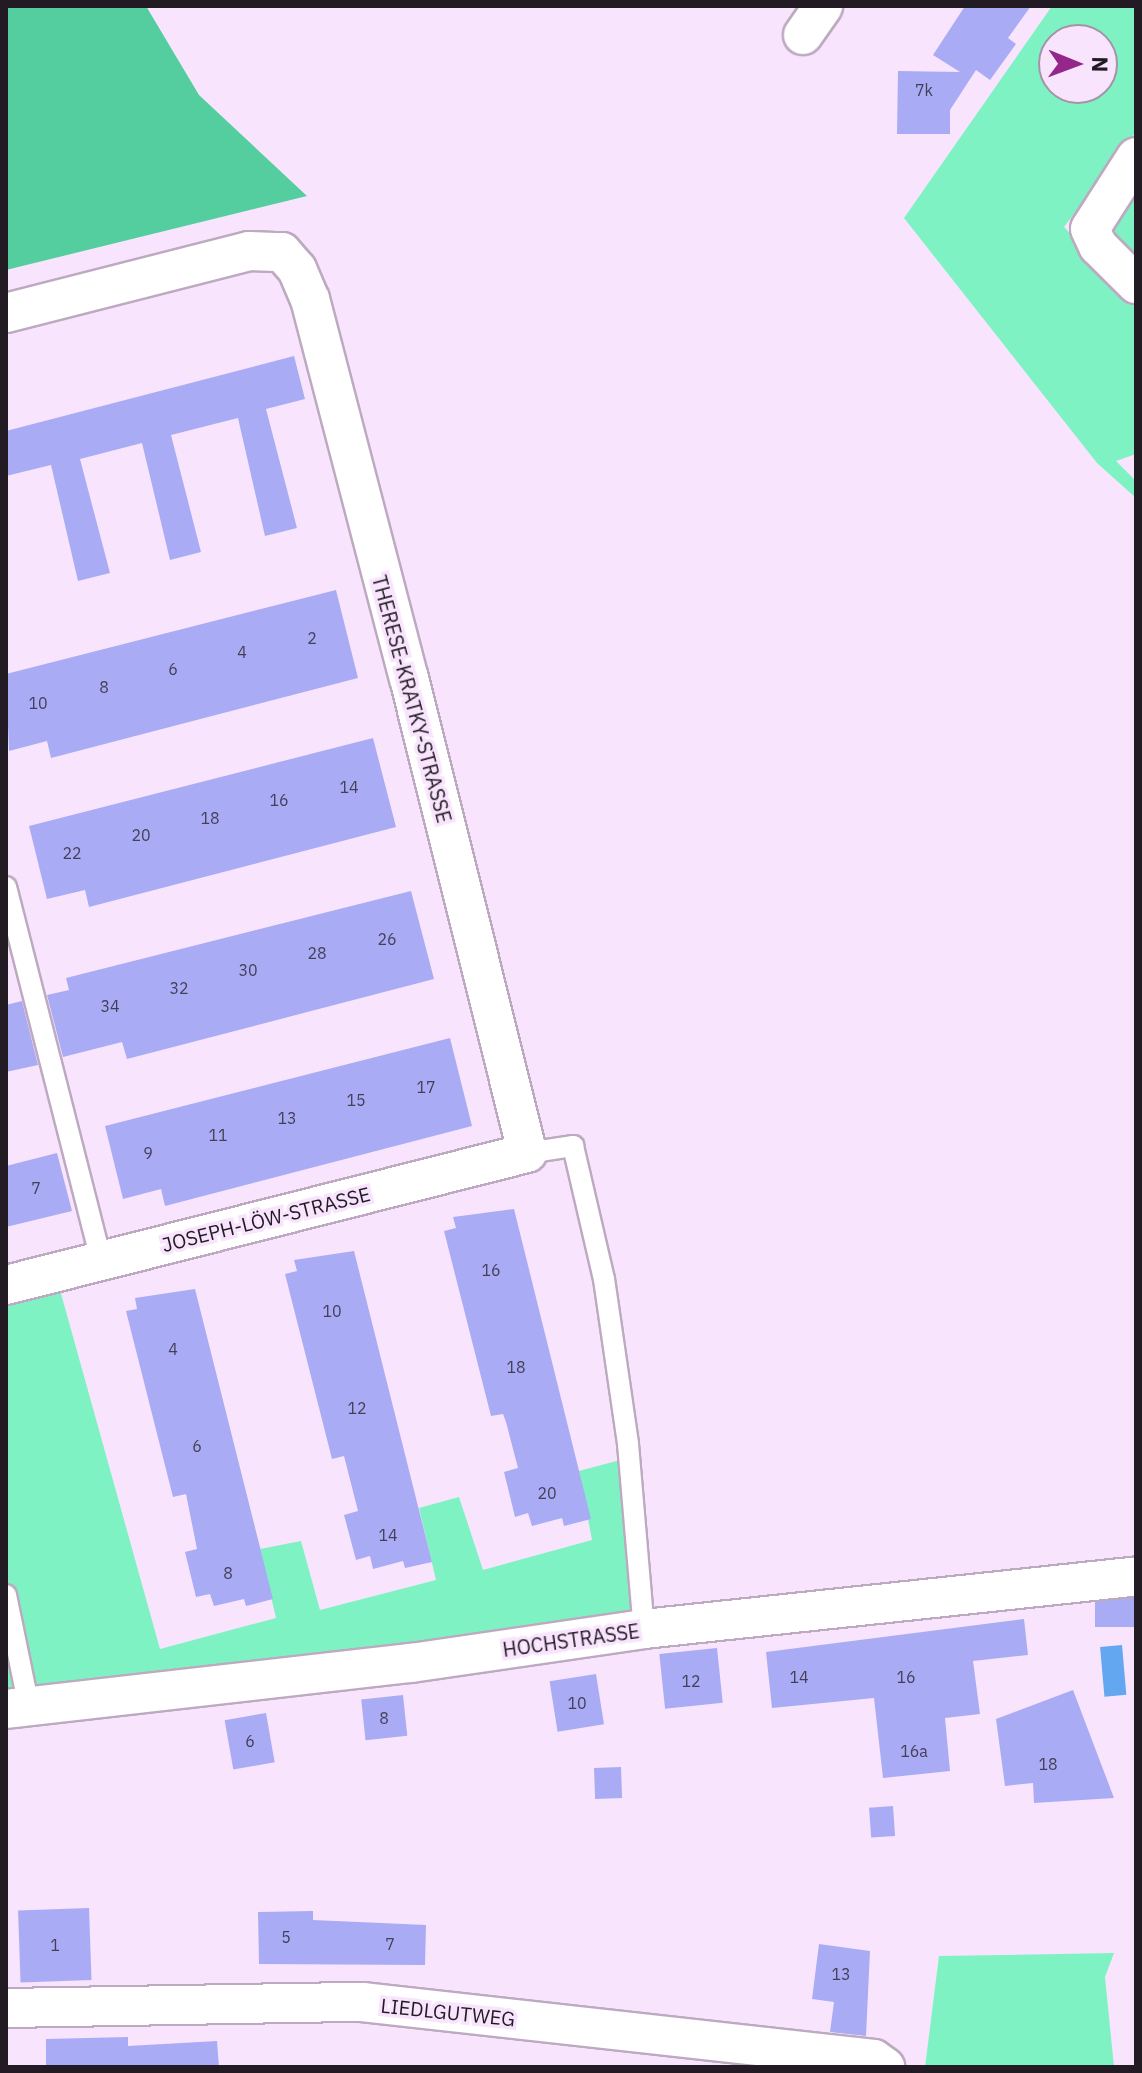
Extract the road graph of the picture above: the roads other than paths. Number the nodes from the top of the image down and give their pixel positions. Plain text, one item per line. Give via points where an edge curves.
1 (1136, 157) edge
2 (1136, 284) edge
3 (6, 313) edge
4 (6, 887) edge
5 (527, 1153) junction
6 (101, 1260) junction
7 (6, 1285) edge
8 (1136, 1576) edge
9 (6, 1595) edge
10 (644, 1629) junction
11 (18, 1708) edge
12 (6, 2008) edge
13 (885, 2067) edge

1 - 2 street via 1090,229 1098,246
3 - 5 street, THERESE-KRATKY-STRASSE via 249,251 282,252 297,269 310,299
4 - 6 lane
5 - 6 street, JOSEPH-LÖW-STRASSE
5 - 10 lane via 573,1146 613,1339
6 - 7 street, JOSEPH-LÖW-STRASSE
8 - 10 street, HOCHSTRASSE
9 - 11 lane
10 - 11 street, HOCHSTRASSE via 411,1663
12 - 13 street, LIEDLGUTWEG via 362,2002 874,2059

